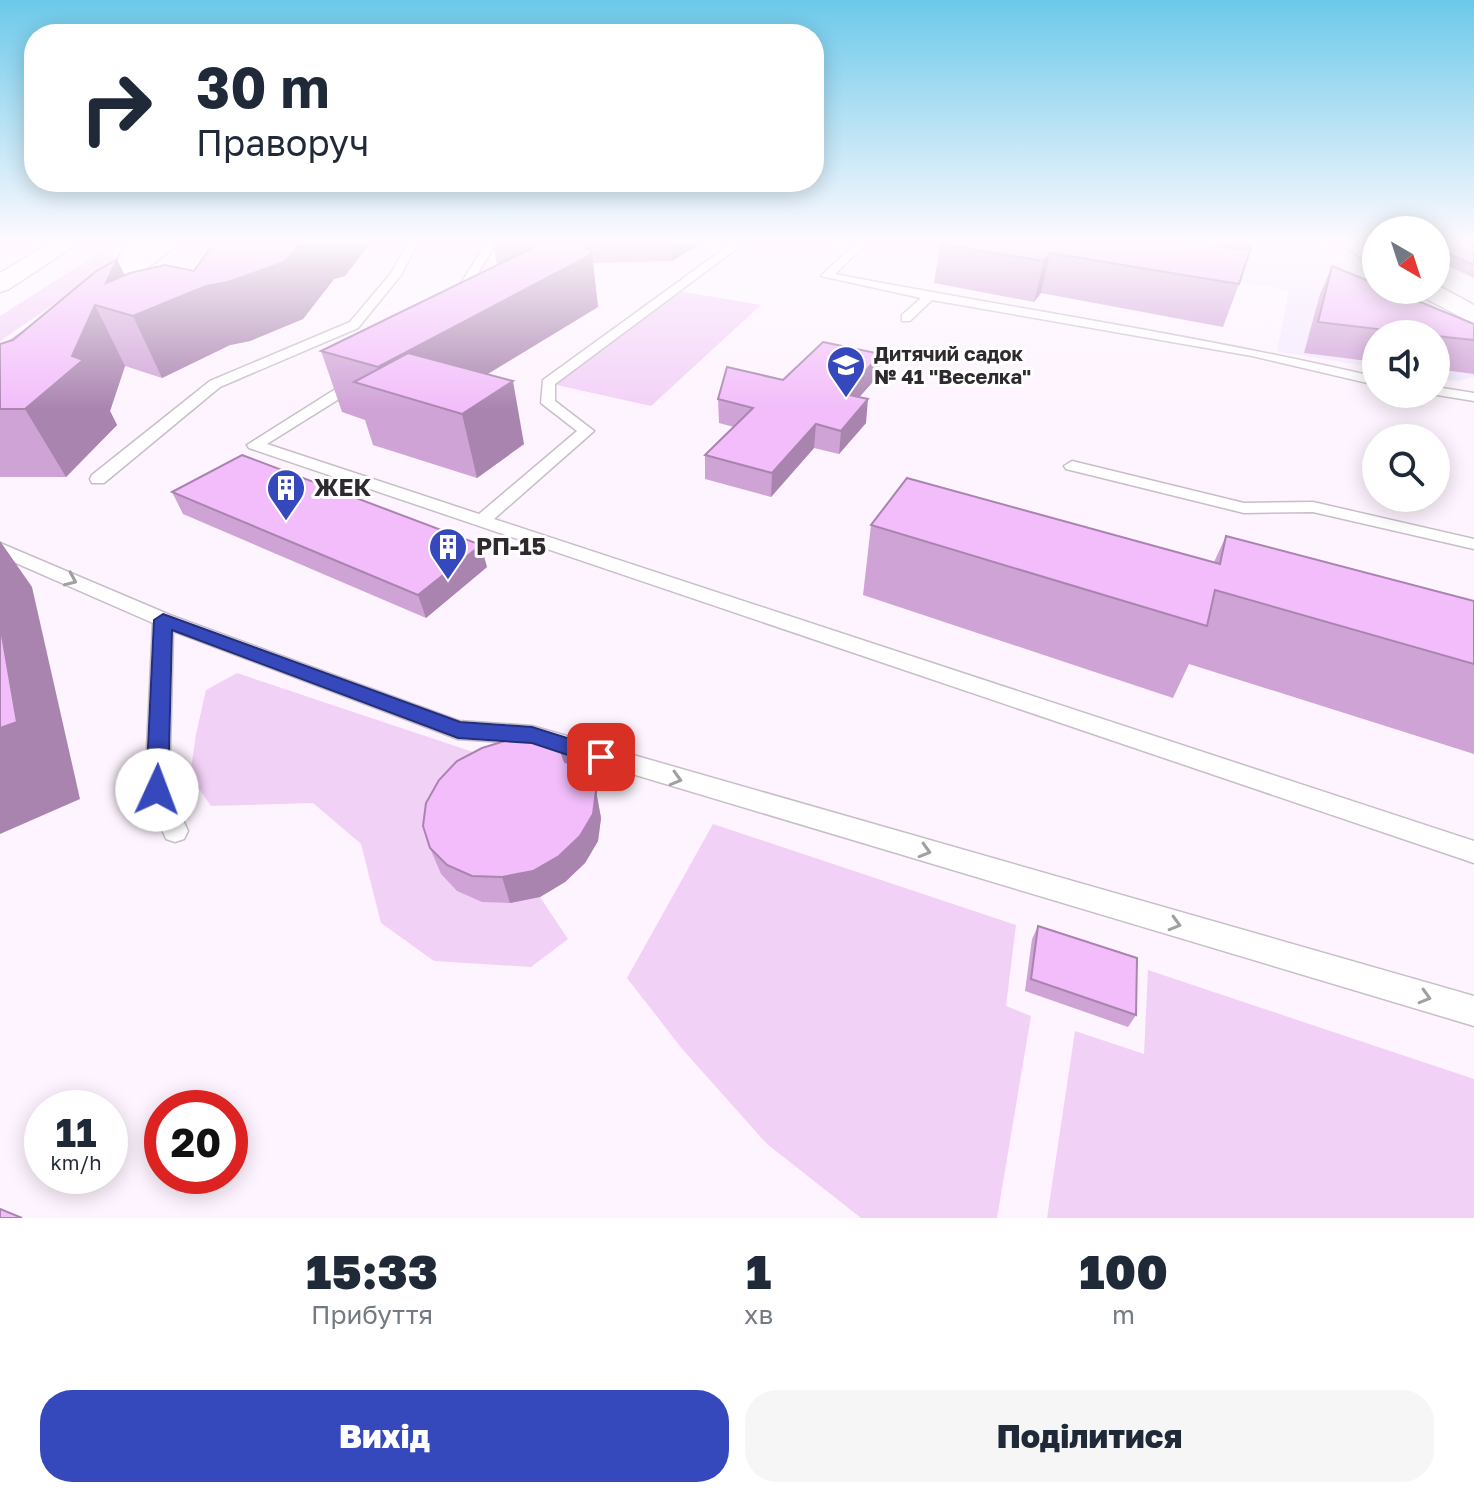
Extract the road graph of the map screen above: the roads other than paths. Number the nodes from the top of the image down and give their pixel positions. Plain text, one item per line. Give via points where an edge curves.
1 (92, 297) edge
2 (377, 297) edge
3 (665, 297) edge
4 (928, 297) edge
5 (934, 297) edge
6 (1450, 302) edge
7 (1474, 316) edge
8 (906, 318) dead end
9 (0, 362) edge
10 (1362, 378) edge
11 (362, 379) edge
12 (1450, 393) edge
13 (1474, 397) edge
14 (1072, 466) dead end
15 (98, 479) dead end
16 (481, 521) junction
17 (1474, 544) edge
18 (0, 549) edge
19 (163, 620) junction
20 (601, 757) junction
21 (582, 780) edge
22 (175, 831) dead end
23 (1474, 852) edge
24 (1474, 1011) edge

1 - 9 main road
2 - 15 lane via 354,325 215,384
3 - 16 lane via 548,383 548,403 586,431
4 - 8 lane
5 - 10 lane via 1252,352
6 - 7 main road
11 - 16 lane via 255,445
12 - 13 lane
14 - 17 lane via 1244,508 1313,507
16 - 23 lane
18 -> 19 lane
19 - 20 lane via 458,730 532,735
19 - 22 lane via 157,790
20 - 21 lane
20 -> 24 lane

